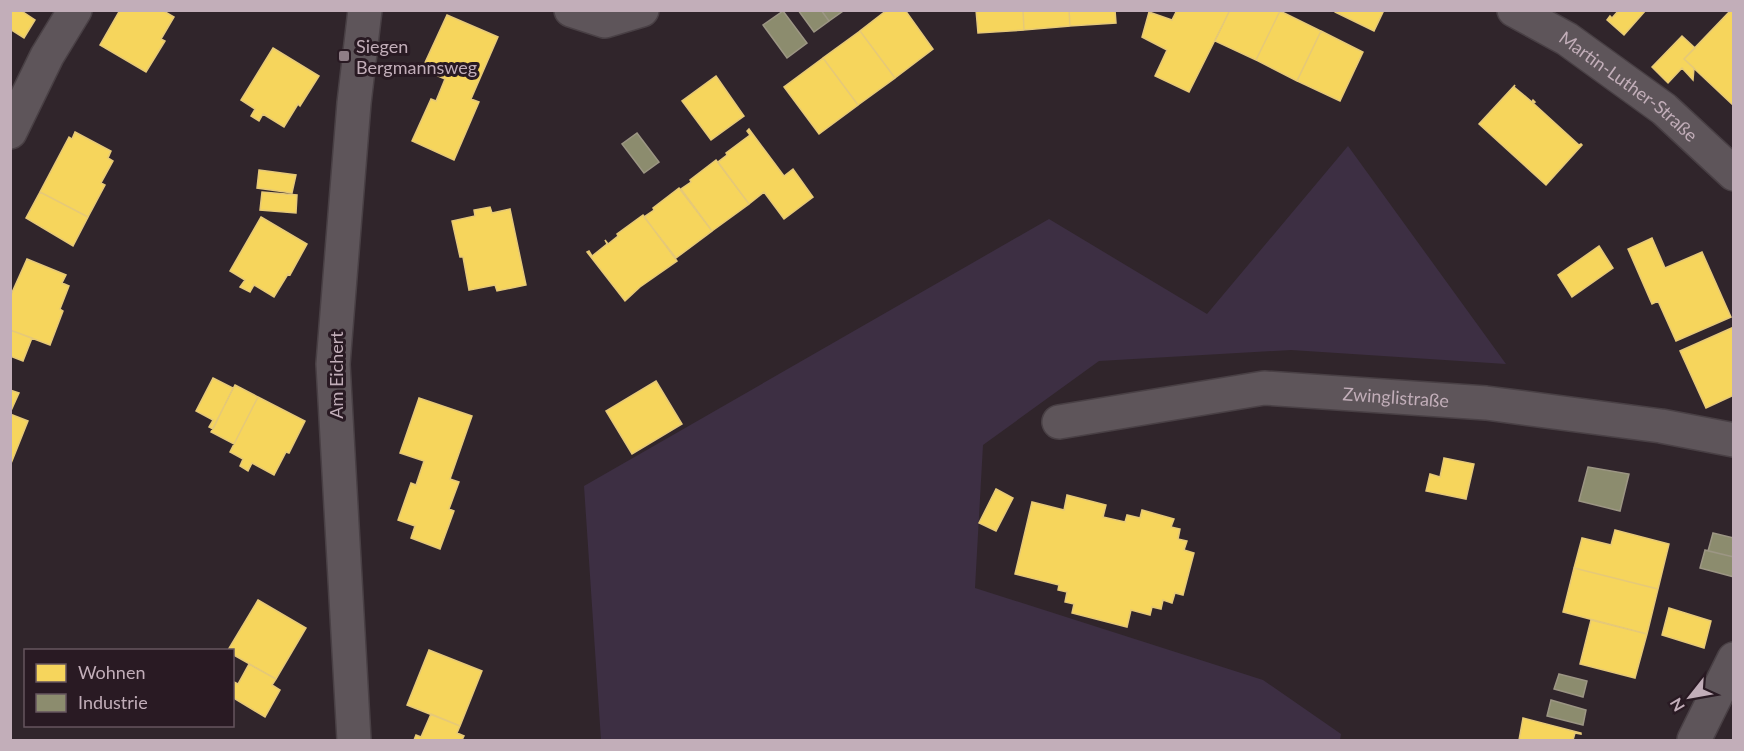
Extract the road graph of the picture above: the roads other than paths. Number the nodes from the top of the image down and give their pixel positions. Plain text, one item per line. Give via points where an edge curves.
1 (75, 10) edge
2 (364, 10) edge
3 (570, 10) edge
4 (642, 10) edge
5 (1514, 10) edge
6 (10, 132) edge
7 (1734, 174) edge
8 (1059, 422) dead end
9 (1734, 440) edge
10 (1734, 659) edge
11 (354, 741) edge
12 (1694, 741) edge

1 - 6 street via 47,56
2 - 11 street, Am Eichert via 333,364
3 - 4 street via 605,21
5 - 7 street, Martin-Luther-Straße via 1567,39 1664,108
8 - 9 street, Zwinglistraße via 1264,388 1486,404 1661,426
10 - 12 street

